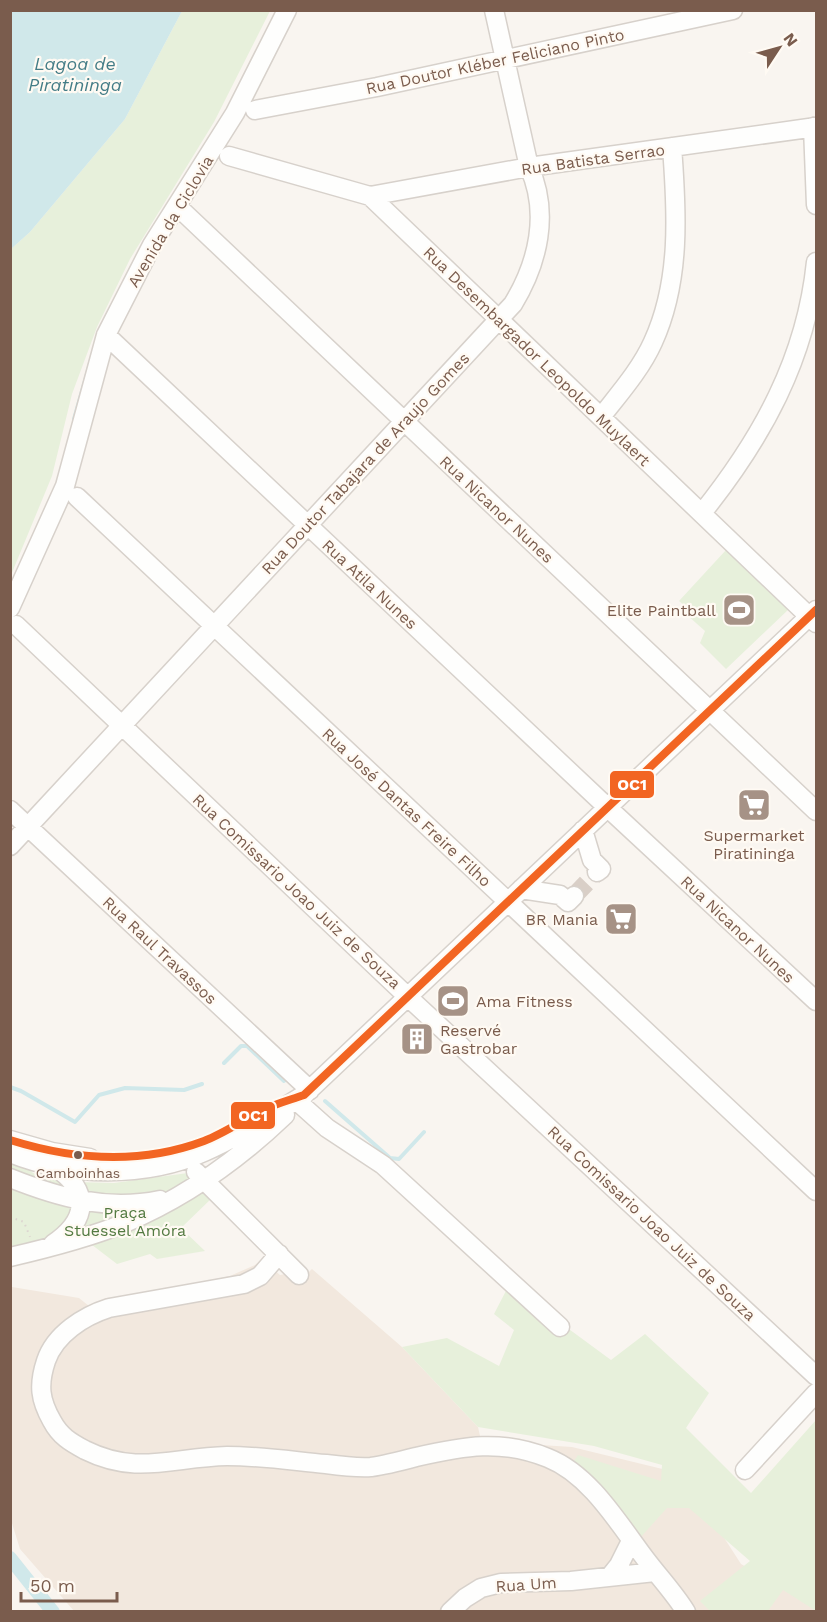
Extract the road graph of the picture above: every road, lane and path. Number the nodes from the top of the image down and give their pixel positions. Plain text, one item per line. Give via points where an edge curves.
1 (287, 10) edge
2 (495, 10) edge
3 (734, 10) edge
4 (505, 59) junction
5 (255, 110) dead end
6 (815, 127) edge
7 (672, 147) junction
8 (229, 156) dead end
9 (529, 167) junction
10 (370, 196) junction
11 (816, 205) edge
12 (177, 206) junction
13 (816, 262) edge
14 (498, 319) junction
15 (106, 335) junction
16 (601, 417) junction
17 (404, 421) junction
18 (77, 497) dead end
19 (702, 513) junction
20 (308, 525) junction
21 (13, 617) edge
22 (814, 617) edge
23 (214, 626) junction
24 (710, 711) junction
25 (122, 725) junction
26 (607, 807) junction
27 (10, 810) edge
28 (816, 811) edge
29 (28, 827) junction
30 (584, 830) junction
31 (10, 846) edge
32 (597, 872) dead end
33 (514, 895) junction
34 (574, 896) dead end
35 (408, 997) junction
36 (816, 1001) edge
37 (304, 1096) junction
38 (10, 1140) edge
39 (10, 1153) edge
40 (173, 1162) junction
41 (55, 1167) junction
42 (10, 1178) edge
43 (204, 1179) junction
44 (816, 1191) edge
45 (179, 1196) junction
46 (81, 1201) junction
47 (10, 1217) edge
48 (42, 1249) junction
49 (279, 1254) junction
50 (10, 1257) edge
51 (299, 1275) dead end
52 (560, 1327) dead end
53 (816, 1376) edge
54 (816, 1393) edge
55 (746, 1470) dead end
56 (631, 1540) junction
57 (655, 1572) junction
58 (611, 1575) junction
59 (450, 1611) edge
60 (686, 1611) edge

1 - 12 street, Avenida da Ciclovia via 235,113
2 - 4 street, Rua Doutor Tabajara de Araujo Gomes
3 - 4 street, Rua Doutor Kléber Feliciano Pinto
4 - 5 street, Rua Doutor Kléber Feliciano Pinto
4 - 9 street, Rua Doutor Tabajara de Araujo Gomes
6 - 7 street, Rua Batista Serrao
6 - 11 street
7 - 9 street, Rua Batista Serrao
7 - 16 street via 673,275 665,310 653,343
8 - 10 street, Rua Desembargador Leopoldo Muylaert
9 - 10 street, Rua Batista Serrao
9 - 14 street, Rua Doutor Tabajara de Araujo Gomes via 538,186 540,228 534,262 513,304
10 - 14 street, Rua Desembargador Leopoldo Muylaert
12 - 15 street, Avenida da Ciclovia via 152,245
12 - 17 street, Rua Nicanor Nunes
13 - 19 street via 813,294 794,360 751,447
14 - 16 street, Rua Desembargador Leopoldo Muylaert
14 - 17 street, Rua Doutor Tabajara de Araujo Gomes
15 - 20 street, Rua Atila Nunes
15 - 21 street, Avenida da Ciclovia via 65,486
16 - 19 street, Rua Desembargador Leopoldo Muylaert
17 - 20 street, Rua Doutor Tabajara de Araujo Gomes
17 - 24 street, Rua Nicanor Nunes
18 - 23 street, Rua José Dantas Freire Filho
19 - 22 street, Rua Desembargador Leopoldo Muylaert
20 - 23 street, Rua Doutor Tabajara de Araujo Gomes
20 - 26 street, Rua Atila Nunes
21 - 25 street, Rua Comissario Joao Juiz de Souza
22 - 24 street
23 - 25 street, Rua Doutor Tabajara de Araujo Gomes
23 - 33 street, Rua José Dantas Freire Filho
24 - 26 street
24 - 28 street, Rua Nicanor Nunes
25 - 29 street, Rua Doutor Tabajara de Araujo Gomes
25 - 35 street, Rua Comissario Joao Juiz de Souza
26 - 30 street
26 - 36 street, Rua Nicanor Nunes
27 - 29 street, Rua Raul Travassos
29 - 31 street, Rua Doutor Tabajara de Araujo Gomes
29 - 37 street, Rua Raul Travassos
30 - 32 street via 592,860 601,869
30 - 33 street
33 - 34 street via 560,895 568,902
33 - 35 street
33 - 44 street, Rua José Dantas Freire Filho
35 - 37 street
35 - 53 street, Rua Comissario Joao Juiz de Souza
37 - 38 street via 268,1108 204,1141 152,1155 88,1158
37 - 40 street via 221,1145
37 - 43 street via 265,1134
37 - 52 street, Rua Raul Travassos via 327,1128 383,1165
39 - 41 street
40 - 41 street via 112,1170
40 - 43 street via 183,1163
41 - 46 street via 76,1185
42 - 46 street
43 - 45 street
43 - 49 street
45 - 46 street via 130,1204
45 - 48 street via 125,1223
46 - 48 street via 74,1226
47 - 48 path via 24,1222
48 - 50 street
49 - 51 street
49 - 56 street via 260,1276 244,1284 109,1308 77,1323 49,1354 40,1380 44,1407 58,1434 104,1459 129,1464 228,1456 371,1467 448,1450 508,1446 549,1458 566,1468 605,1503
54 - 55 street
56 - 57 street
56 - 58 street
57 - 58 street, Rua Um
57 - 60 street
58 - 59 street, Rua Um via 570,1581 501,1583 481,1588

